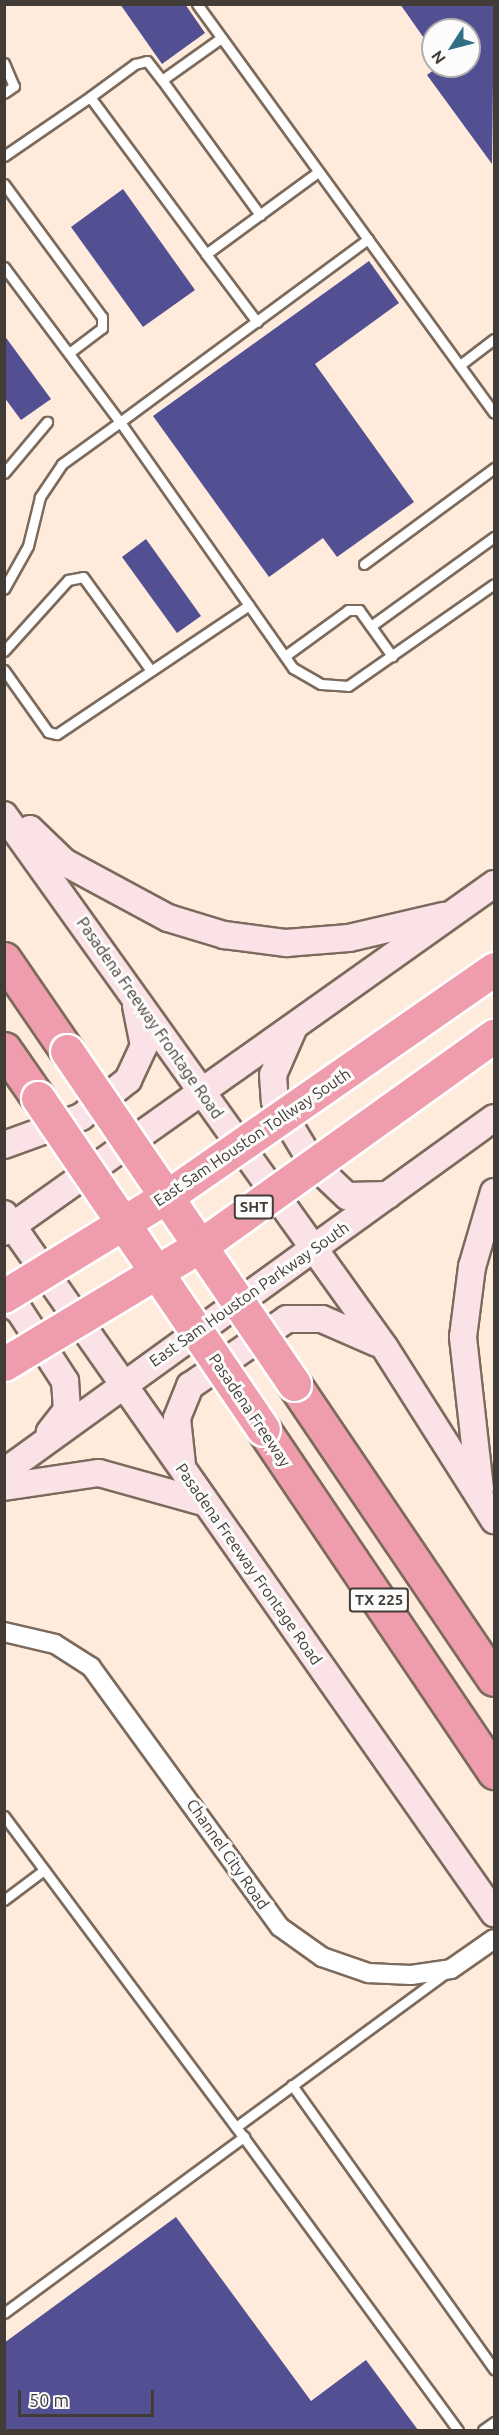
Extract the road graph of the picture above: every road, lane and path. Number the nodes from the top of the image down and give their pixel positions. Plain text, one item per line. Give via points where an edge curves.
1 (197, 4) edge
2 (221, 38) junction
3 (4, 63) edge
4 (162, 80) junction
5 (4, 93) edge
6 (90, 97) junction
7 (4, 156) edge
8 (318, 172) junction
9 (4, 184) edge
10 (260, 215) junction
11 (368, 239) junction
12 (206, 254) junction
13 (4, 267) edge
14 (257, 322) junction
15 (495, 339) edge
16 (69, 353) junction
17 (460, 365) junction
18 (493, 407) edge
19 (47, 422) dead end
20 (120, 422) junction
21 (495, 468) edge
22 (4, 473) edge
23 (495, 537) edge
24 (364, 564) dead end
25 (495, 584) edge
26 (4, 589) edge
27 (249, 605) junction
28 (371, 626) junction
29 (4, 651) edge
30 (285, 656) junction
31 (392, 656) junction
32 (148, 668) junction
33 (4, 670) edge
34 (4, 805) edge
35 (4, 815) edge
36 (495, 885) edge
37 (455, 913) junction
38 (4, 959) edge
39 (495, 969) edge
40 (128, 985) junction
41 (294, 1027) junction
42 (495, 1036) edge
43 (4, 1049) edge
44 (201, 1091) junction
45 (495, 1118) edge
46 (4, 1145) edge
47 (495, 1192) edge
48 (388, 1195) junction
49 (7, 1224) edge
50 (313, 1248) junction
51 (4, 1299) edge
52 (385, 1348) junction
53 (4, 1364) edge
54 (123, 1383) junction
55 (38, 1447) junction
56 (183, 1470) junction
57 (4, 1472) edge
58 (4, 1487) edge
59 (481, 1499) junction
60 (203, 1502) junction
61 (495, 1520) edge
62 (4, 1632) edge
63 (495, 1679) edge
64 (495, 1772) edge
65 (4, 1816) edge
66 (44, 1870) junction
67 (4, 1900) edge
68 (495, 1913) edge
69 (495, 1939) edge
70 (451, 1969) junction
71 (292, 2085) junction
72 (236, 2127) junction
73 (244, 2137) junction
74 (4, 2313) edge
75 (495, 2369) edge
76 (495, 2422) edge
77 (458, 2430) edge
78 (483, 2430) edge

1 - 2 lane
2 - 4 lane
2 - 8 lane
3 - 5 lane via 14,86
4 - 6 lane via 147,61 135,64
4 - 10 lane
6 - 7 lane
6 - 12 lane
8 - 10 lane
8 - 11 lane
9 - 16 lane via 102,317 102,328
10 - 12 lane
11 - 14 lane
11 - 17 lane
12 - 14 lane
13 - 16 lane
14 - 20 lane
15 - 17 lane
16 - 20 lane
17 - 18 lane
19 - 22 lane
20 - 26 lane via 62,464 40,497 28,546
20 - 27 lane
21 - 24 lane
23 - 28 lane
25 - 31 lane
27 - 30 lane
27 - 32 lane
28 - 30 lane via 359,610 348,610
28 - 31 lane
29 - 32 lane via 68,580 83,577
30 - 31 lane via 293,668 321,684 348,686
32 - 33 lane via 57,734 48,732
34 - 37 main road via 64,862 168,918 224,935 285,944 349,938
35 - 40 main road, Pasadena Freeway Frontage Road
36 - 37 main road
37 - 41 main road
38 - 63 highway, TX 225, bridge
39 - 51 highway, East Sam Houston Tollway South, bridge via 169,1195
40 - 44 main road, Pasadena Freeway Frontage Road
40 - 46 main road via 144,1046 128,1080 81,1117
41 - 44 main road
41 - 48 main road via 273,1075 275,1101 313,1164 347,1196
42 - 53 highway, SHT, bridge via 203,1244
43 - 64 highway, Pasadena Freeway / TX 225, bridge
44 - 49 main road
44 - 50 main road, Pasadena Freeway Frontage Road
45 - 48 main road, East Sam Houston Parkway South
47 - 59 main road via 472,1267 463,1337
48 - 50 main road, East Sam Houston Parkway South
49 - 54 main road, Pasadena Freeway Frontage Road
50 - 52 main road, Pasadena Freeway Frontage Road
50 - 54 main road, East Sam Houston Parkway South
51 - 55 main road via 19,1310 65,1381 67,1410
52 - 56 main road via 322,1319 287,1319 190,1386 177,1418
52 - 59 main road, Pasadena Freeway Frontage Road
54 - 55 main road, East Sam Houston Parkway South
54 - 56 main road, Pasadena Freeway Frontage Road
55 - 57 main road, East Sam Houston Parkway South
56 - 60 main road, Pasadena Freeway Frontage Road
58 - 60 main road via 99,1473
59 - 61 main road, Pasadena Freeway Frontage Road
60 - 68 main road, Pasadena Freeway Frontage Road
62 - 70 street, Channel City Road via 55,1644 91,1667 280,1927 322,1957 368,1973
65 - 66 lane
66 - 67 lane
66 - 72 lane
69 - 70 street
70 - 71 lane
71 - 72 lane
71 - 75 lane
72 - 73 lane
73 - 74 lane
73 - 77 lane
76 - 78 lane

